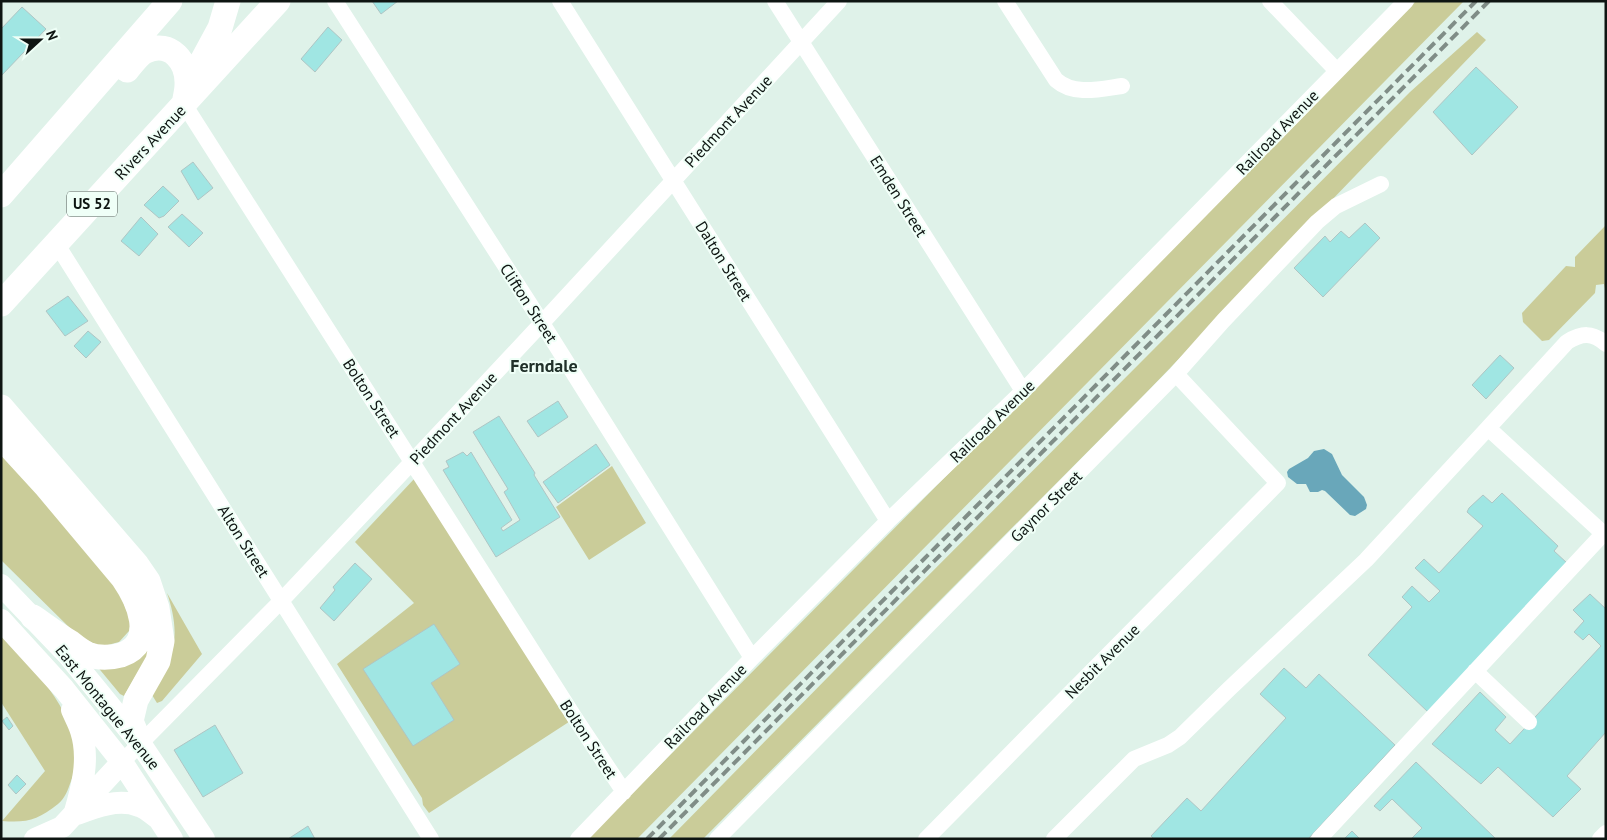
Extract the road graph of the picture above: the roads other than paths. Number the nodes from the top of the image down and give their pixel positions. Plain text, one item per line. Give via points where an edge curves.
1 (170, 1) edge
2 (228, 1) edge
3 (278, 1) edge
4 (335, 1) edge
5 (560, 1) edge
6 (775, 1) edge
7 (839, 1) edge
8 (1005, 1) edge
9 (1270, 1) edge
10 (1406, 1) edge
11 (801, 42) junction
12 (1337, 70) junction
13 (1122, 86) dead end
14 (184, 104) junction
15 (62, 126) junction
16 (673, 181) junction
17 (1381, 184) dead end
18 (8, 188) edge
19 (1, 214) edge
20 (56, 243) junction
21 (1, 280) edge
22 (1, 304) edge
23 (542, 323) junction
24 (1606, 344) edge
25 (1176, 374) junction
26 (1023, 391) junction
27 (1, 407) edge
28 (1488, 428) junction
29 (1, 437) edge
30 (412, 462) junction
31 (888, 521) junction
32 (1605, 535) edge
33 (1, 585) edge
34 (282, 600) junction
35 (33, 617) junction
36 (1, 620) edge
37 (752, 658) junction
38 (1475, 671) junction
39 (64, 689) junction
40 (1529, 722) dead end
41 (140, 743) junction
42 (122, 762) junction
43 (624, 792) junction
44 (74, 815) junction
45 (160, 820) junction
46 (1606, 833) edge
47 (35, 839) edge
48 (172, 839) edge
49 (204, 839) edge
50 (432, 839) edge
51 (578, 839) edge
52 (717, 839) edge
53 (926, 839) edge
54 (1054, 839) edge
55 (1319, 839) edge
56 (1600, 839) edge

1 - 15 main road
2 - 14 main road via 220,28
3 - 14 main road, Rivers Avenue / US 52
4 - 23 street, Clifton Street
5 - 16 street, Dalton Street
6 - 11 street, Emden Street
7 - 11 street, Piedmont Avenue
8 - 13 street via 1063,86 1090,91
9 - 12 street
10 - 12 street, Railroad Avenue
11 - 16 street, Piedmont Avenue
11 - 26 street, Emden Street
12 - 26 street, Railroad Avenue
14 - 15 main road via 188,86 182,60 175,53 158,48 139,56 95,106
14 - 20 main road, Rivers Avenue / US 52
14 - 30 street, Bolton Street
15 - 18 main road
16 - 23 street, Piedmont Avenue
16 - 31 street, Dalton Street
17 - 25 street, Gaynor Street via 1336,206 1317,222
18 - 19 main road via 8,206
20 - 21 main road via 34,246
20 - 22 main road, Rivers Avenue / US 52
20 - 34 street, Alton Street
23 - 30 street, Piedmont Avenue
23 - 37 street, Clifton Street
24 - 28 street via 1598,337 1587,335 1567,342
25 - 52 street, Gaynor Street
25 - 53 street, Nesbit Avenue via 1278,483
26 - 31 street, Railroad Avenue
27 - 41 main road via 148,581 157,608 162,641 158,661 140,691 131,721
28 - 32 street
28 - 54 street via 1366,560 1180,737 1125,766
29 - 35 main road via 123,578 139,605 142,630 140,639 124,654 96,656 85,653
30 - 34 street, Piedmont Avenue
30 - 43 street, Bolton Street
31 - 37 street, Railroad Avenue
32 - 38 street
33 - 35 main road, East Montague Avenue
34 - 41 street, Piedmont Avenue
34 - 50 street, Alton Street
35 - 41 main road, East Montague Avenue
36 - 39 main road, East Montague Avenue
37 - 43 street, Railroad Avenue
38 - 40 street
38 - 55 street
39 - 42 main road, East Montague Avenue
39 - 44 main road via 82,732 86,762
41 - 42 street, Piedmont Avenue
41 - 49 main road, East Montague Avenue
42 - 44 main road
42 - 45 main road, East Montague Avenue
43 - 51 street, Railroad Avenue
44 - 45 main road via 103,805 124,804 139,806
44 - 47 main road via 62,827
45 - 48 main road, East Montague Avenue
46 - 56 street

